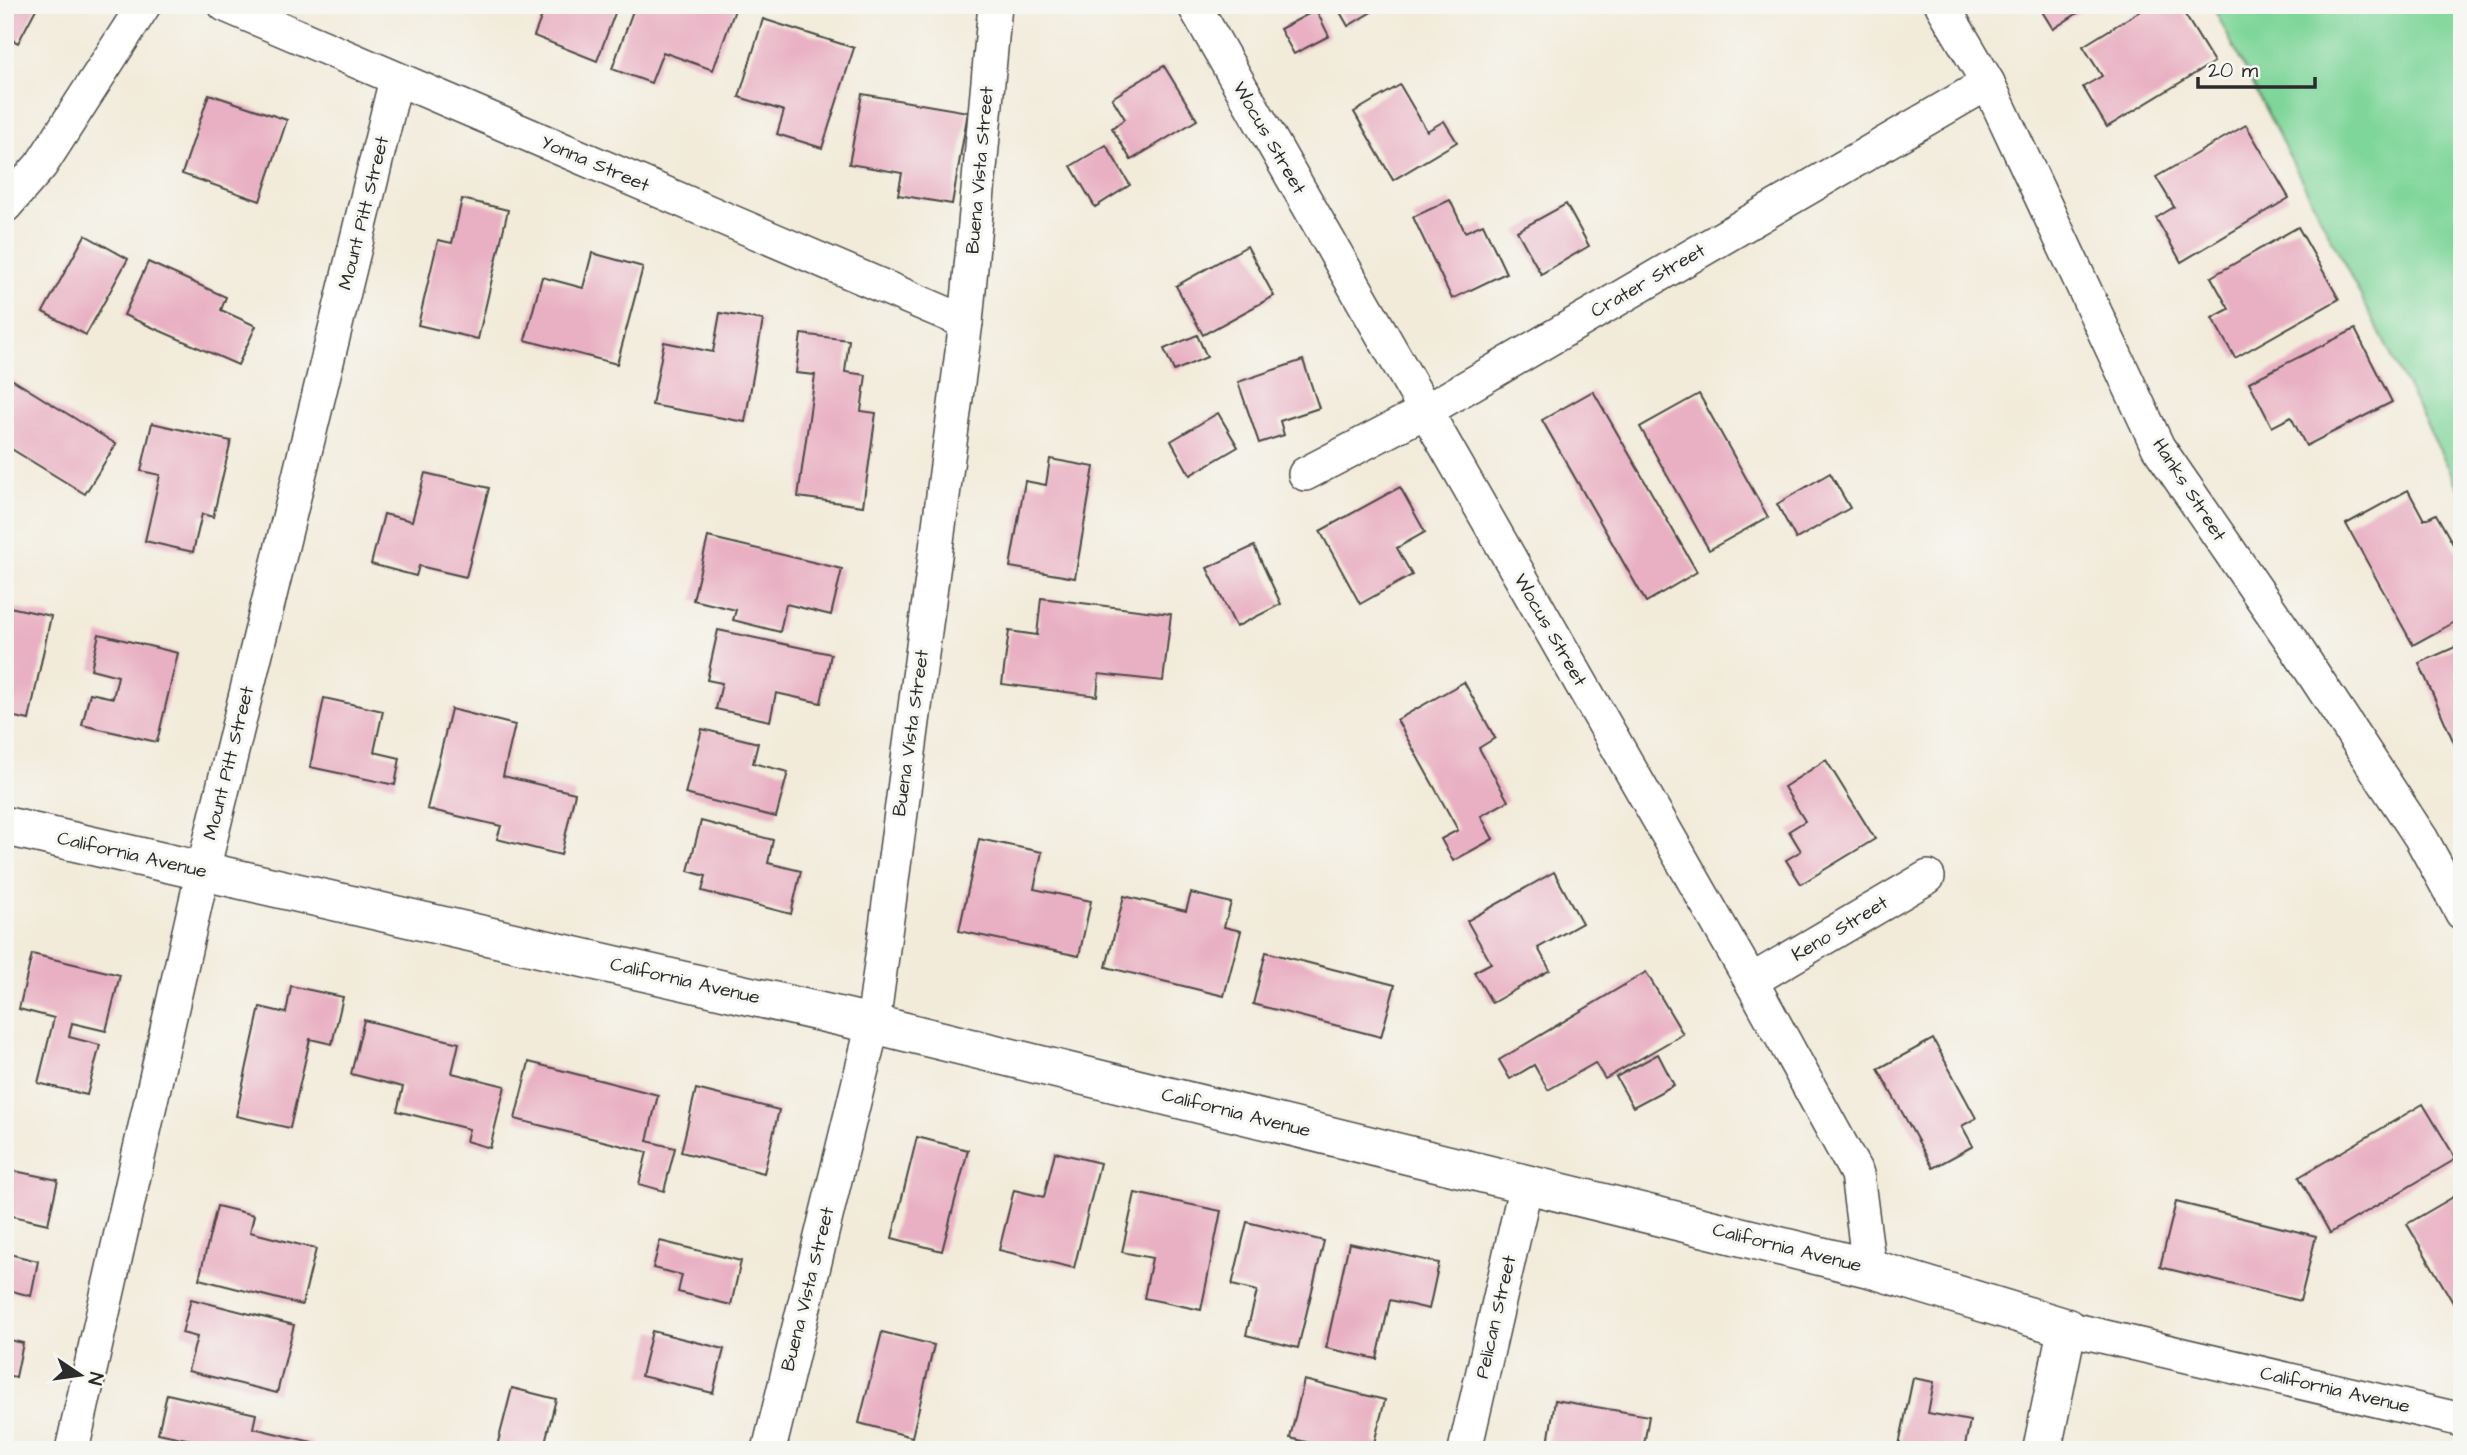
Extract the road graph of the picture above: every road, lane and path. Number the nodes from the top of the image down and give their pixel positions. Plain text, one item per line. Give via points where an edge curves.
1 (144, 5) edge
2 (225, 5) edge
3 (995, 5) edge
4 (1194, 5) edge
5 (1942, 5) edge
6 (396, 79) junction
7 (1987, 83) junction
8 (5, 206) edge
9 (965, 322) junction
10 (1424, 412) junction
11 (1306, 474) dead end
12 (5, 826) edge
13 (202, 870) junction
14 (1928, 877) dead end
15 (2462, 913) edge
16 (1751, 981) junction
17 (873, 1024) junction
18 (1526, 1184) junction
19 (1869, 1268) junction
20 (2067, 1328) junction
21 (2462, 1420) edge
22 (72, 1450) edge
23 (769, 1450) edge
24 (1465, 1450) edge
25 (2042, 1450) edge

1 - 8 street via 41,165
2 - 6 street, Yonna Street
3 - 9 street, Buena Vista Street
4 - 10 street, Wocus Street
5 - 7 street, Hanks Street
6 - 9 street, Yonna Street
6 - 13 street, Mount Pitt Street
7 - 10 street, Crater Street
7 - 15 street, Hanks Street via 2158,447 2414,827
9 - 17 street, Buena Vista Street
10 - 11 street, Crater Street
10 - 16 street, Wocus Street
12 - 13 street, California Avenue
13 - 17 street, California Avenue
13 - 22 street, Mount Pitt Street
14 - 16 street, Keno Street
16 - 19 street, Wocus Street via 1857,1174
17 - 18 street, California Avenue
17 - 23 street, Buena Vista Street
18 - 19 street, California Avenue
18 - 24 street, Pelican Street
19 - 20 street, California Avenue
20 - 21 street, California Avenue
20 - 25 street

